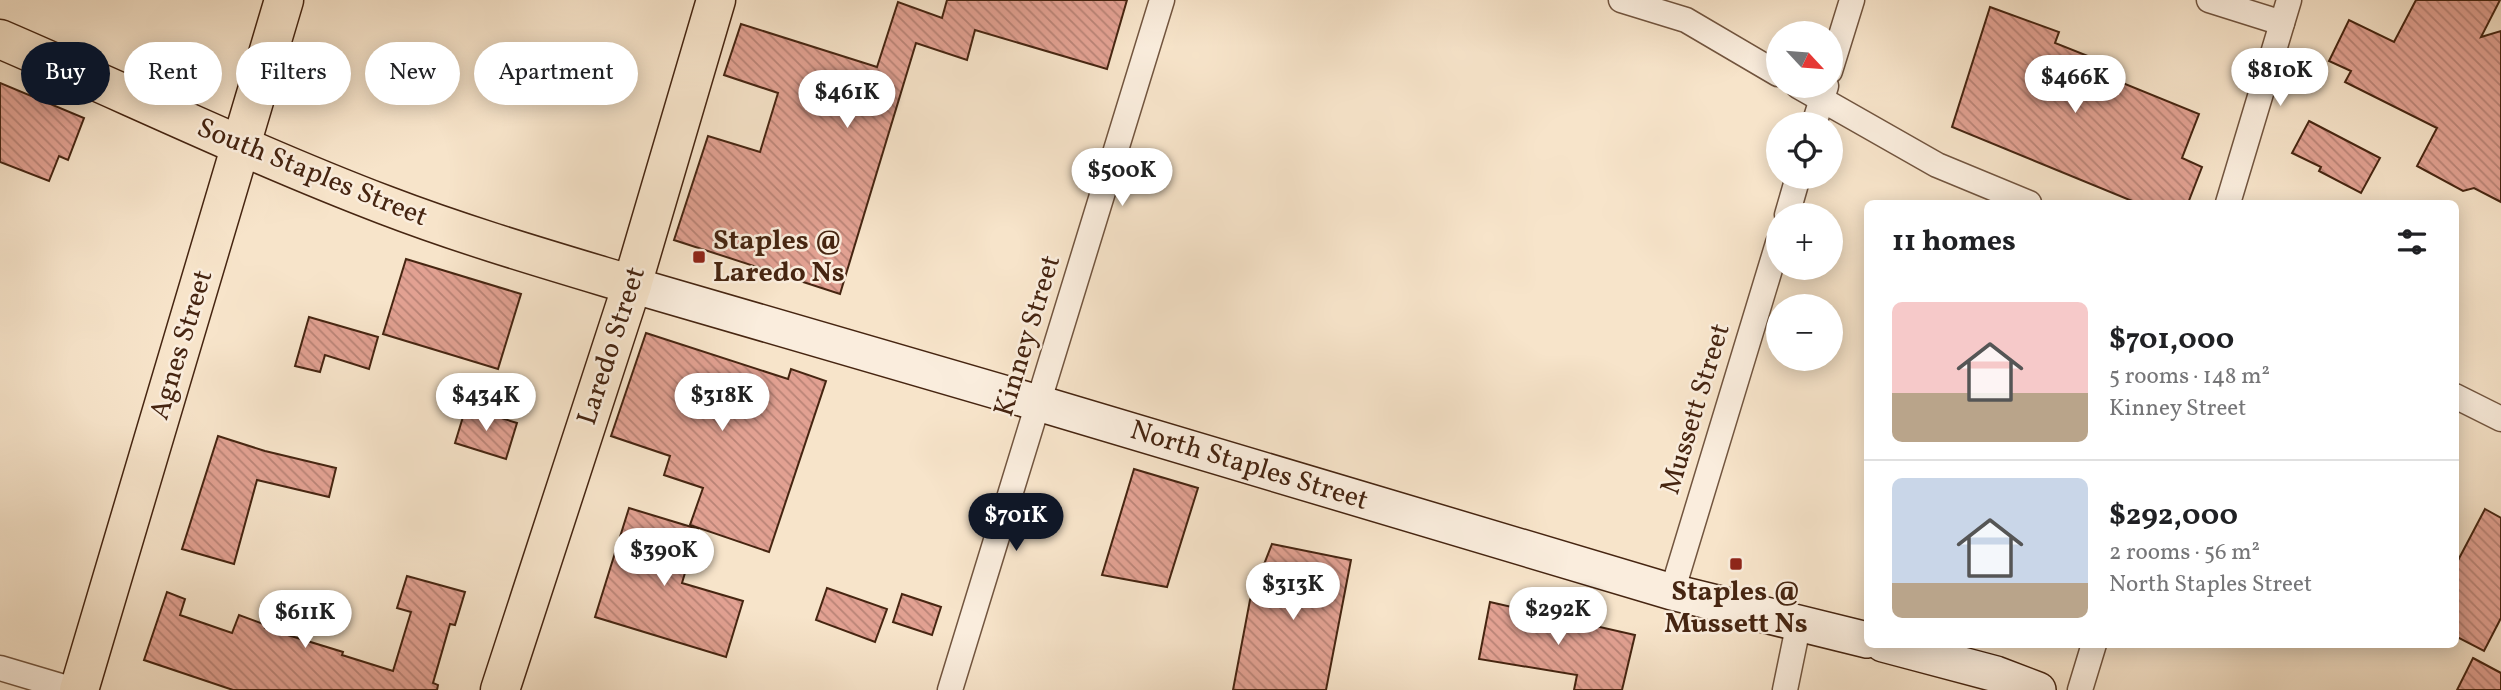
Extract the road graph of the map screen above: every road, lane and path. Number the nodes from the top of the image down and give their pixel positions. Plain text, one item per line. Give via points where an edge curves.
1 (284, 0) edge
2 (716, 0) edge
3 (1162, 0) edge
4 (1620, 0) edge
5 (1852, 0) edge
6 (2208, 0) edge
7 (2286, 11) edge
8 (1843, 29) edge
9 (0, 39) edge
10 (1766, 67) edge
11 (1832, 98) edge
12 (241, 147) junction
13 (2022, 200) edge
14 (2229, 200) edge
15 (1767, 280) edge
16 (632, 285) junction
17 (2459, 398) edge
18 (1038, 403) junction
19 (2501, 419) edge
20 (1672, 592) junction
21 (1799, 622) junction
22 (1864, 639) edge
23 (1898, 648) edge
24 (2093, 648) edge
25 (0, 668) edge
26 (77, 690) edge
27 (500, 690) edge
28 (950, 690) edge
29 (1785, 690) edge
30 (2038, 690) edge
31 (2080, 690) edge

1 - 12 main road, Agnes Street
2 - 16 main road, Laredo Street
3 - 18 street, Kinney Street
4 - 10 street via 1686,20
5 - 8 street
6 - 7 street
7 - 14 street
9 - 12 main road, South Staples Street
11 - 13 street via 1937,165
12 - 16 main road, South Staples Street via 479,239
12 - 26 main road, Agnes Street
15 - 20 street, Mussett Street
16 - 18 main road, North Staples Street
16 - 27 main road, Laredo Street
17 - 19 street
18 - 20 main road, North Staples Street
18 - 28 street, Kinney Street
20 - 21 main road, North Staples Street
21 - 22 main road, North Staples Street
21 - 29 street
23 - 30 main road
24 - 31 street
25 - 26 street

